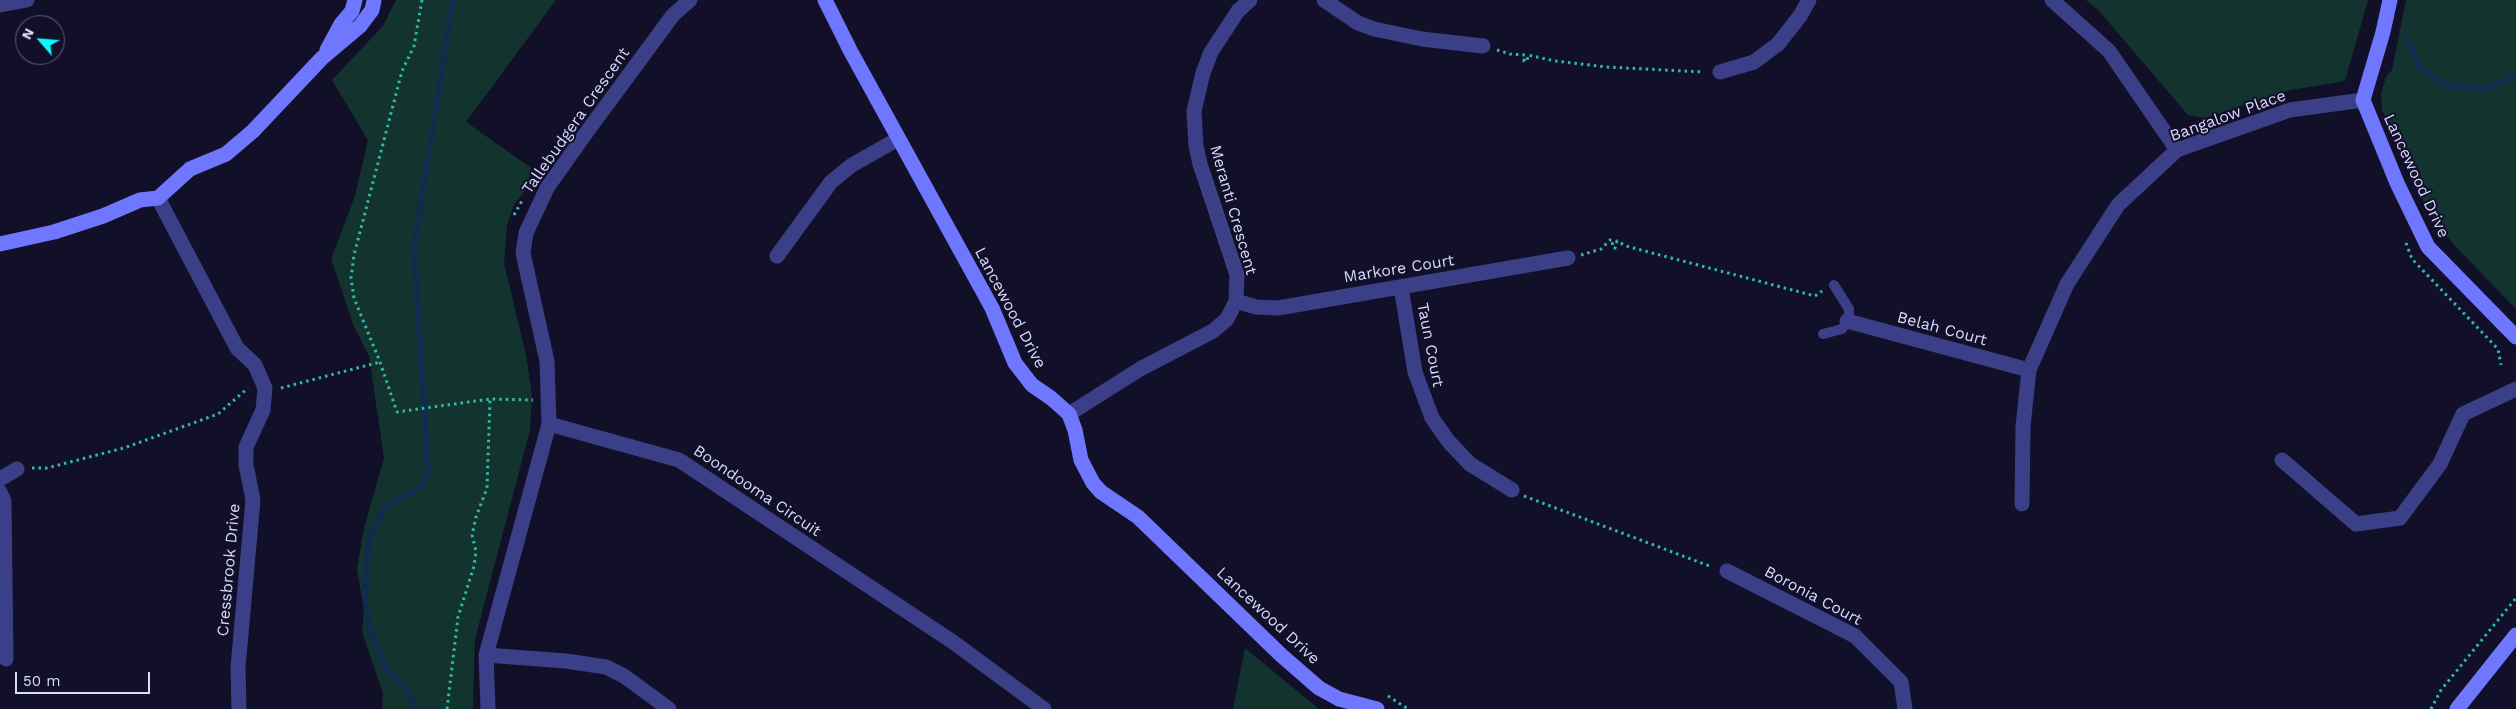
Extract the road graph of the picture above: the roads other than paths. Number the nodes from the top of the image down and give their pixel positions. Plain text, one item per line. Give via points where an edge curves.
1 (27, 0) edge
2 (355, 0) edge
3 (374, 0) edge
4 (690, 0) edge
5 (825, 0) edge
6 (1250, 0) edge
7 (1324, 0) edge
8 (1808, 0) edge
9 (2052, 0) edge
10 (2390, 0) edge
11 (0, 6) edge
12 (1483, 46) road end
13 (322, 58) junction
14 (1720, 72) road end
15 (2362, 100) junction
16 (898, 139) junction
17 (2177, 150) junction
18 (158, 198) junction
19 (0, 244) edge
20 (777, 256) dead end
21 (1568, 258) road end
22 (1834, 285) road end
23 (1401, 287) junction
24 (1236, 301) junction
25 (1848, 321) junction
26 (1823, 334) dead end
27 (2516, 337) edge
28 (2029, 370) junction
29 (2516, 389) edge
30 (1069, 414) junction
31 (549, 424) junction
32 (2282, 460) dead end
33 (17, 469) road end
34 (0, 479) edge
35 (1512, 490) road end
36 (0, 492) edge
37 (2022, 504) dead end
38 (1728, 570) road end
39 (2516, 635) edge
40 (486, 655) junction
41 (6, 659) dead end
42 (238, 709) edge
43 (488, 709) edge
44 (669, 709) edge
45 (1044, 709) edge
46 (1377, 709) edge
47 (1905, 709) edge
48 (2457, 709) edge

1 - 11 street
2 - 13 street via 352,11
3 - 13 street via 367,18
4 - 31 street, Tallebudgera Crescent via 673,15 553,180 526,233 524,260 547,361
5 - 16 street, Lancewood Drive
6 - 24 street, Meranti Crescent via 1238,11 1212,52 1202,73 1194,111 1200,164 1237,275
7 - 12 street via 1350,18 1374,29
8 - 14 street via 1778,44 1754,62
9 - 17 street via 2109,51
10 - 15 street
13 - 18 street via 253,132 226,154 190,169
15 - 17 street, Bangalow Place via 2290,110
15 - 27 street, Lancewood Drive via 2428,247
16 - 20 street via 852,165 831,182
16 - 30 street, Lancewood Drive via 992,308 1015,363 1032,386
17 - 28 street, Bangalow Place via 2118,205 2067,284
18 - 19 street via 140,200 54,232
18 - 42 street, Cressbrook Drive via 237,348 255,365 265,388 263,410 246,447 253,500 238,667
21 - 23 street, Markore Court
22 - 25 lane via 1849,309
23 - 24 street, Markore Court via 1278,308 1256,307
23 - 35 street, Taun Court via 1415,372 1432,418 1441,433 1470,464
24 - 30 street, Meranti Crescent via 1227,319 1213,331 1140,369
25 - 26 lane via 1838,330
25 - 28 street, Belah Court
28 - 37 street, Bangalow Place via 2023,426
29 - 32 street via 2464,414 2440,464 2400,518 2356,524
30 - 46 street, Lancewood Drive via 1081,460 1101,492 1138,517 1319,688 1338,699
31 - 40 street
31 - 45 street, Boondooma Circuit via 679,460 953,642
33 - 34 street
36 - 41 street via 4,501
38 - 47 street, Boronia Court via 1855,636 1900,682
39 - 48 street
40 - 43 street
40 - 44 street via 606,667

